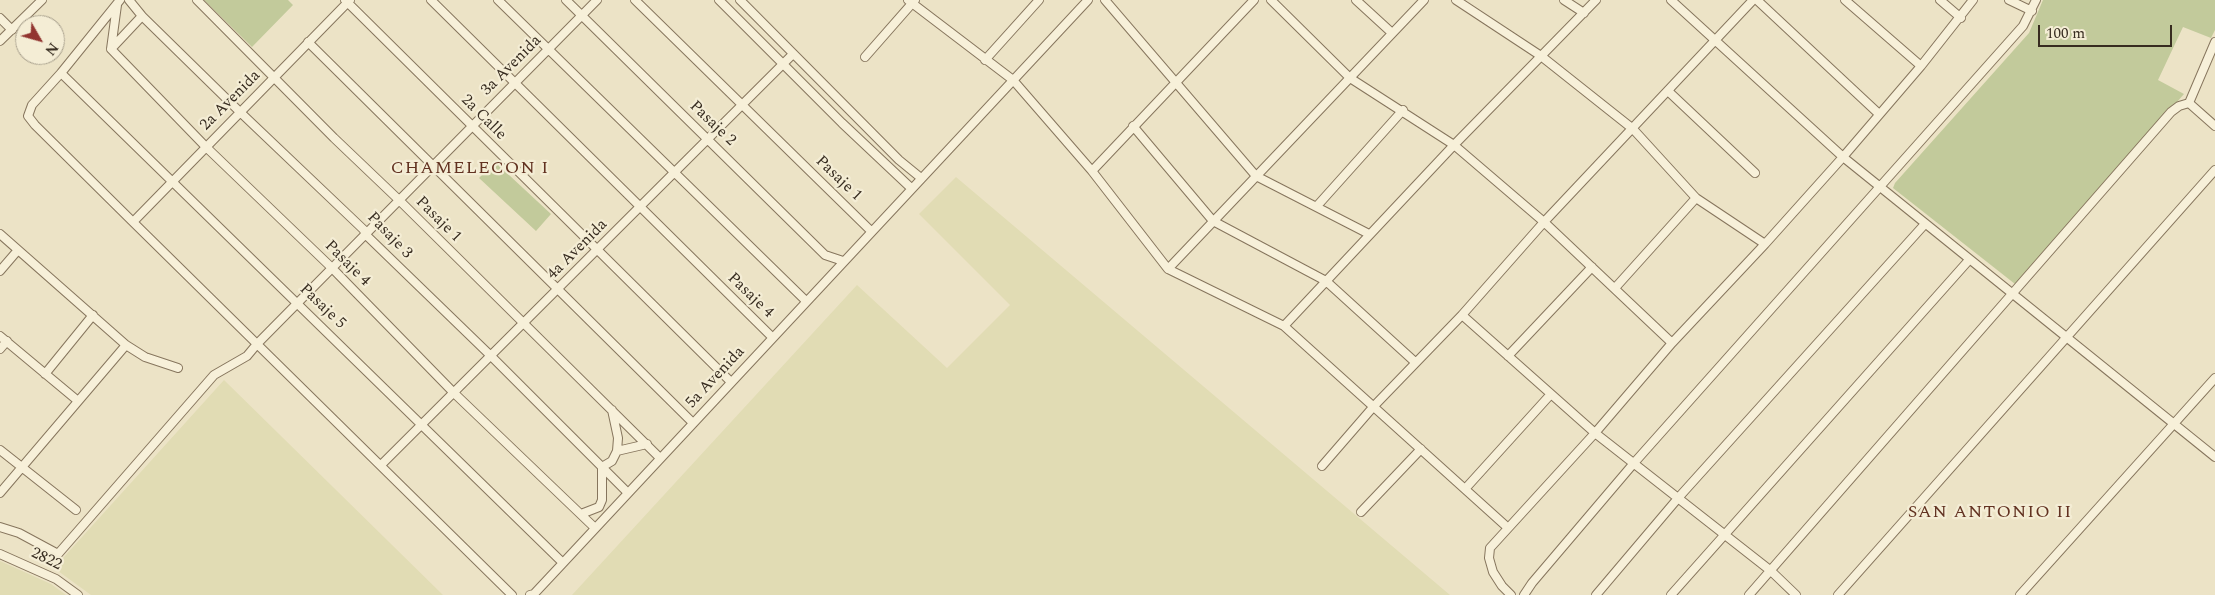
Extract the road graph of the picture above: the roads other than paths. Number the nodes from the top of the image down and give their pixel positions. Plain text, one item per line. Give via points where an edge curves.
1 (42, 0) edge
2 (129, 0) edge
3 (197, 0) edge
4 (431, 0) edge
5 (498, 0) edge
6 (566, 0) edge
7 (597, 0) edge
8 (635, 0) edge
9 (719, 0) edge
10 (740, 0) edge
11 (1039, 0) edge
12 (1088, 0) edge
13 (1105, 0) edge
14 (1254, 0) edge
15 (1271, 0) edge
16 (1356, 0) edge
17 (1424, 0) edge
18 (1456, 0) edge
19 (1564, 0) edge
20 (1596, 0) edge
21 (1671, 0) edge
22 (1753, 0) edge
23 (1757, 0) edge
24 (1845, 0) edge
25 (1940, 0) edge
26 (1973, 0) edge
27 (2009, 0) edge
28 (2036, 0) edge
29 (347, 1) edge
30 (911, 1) edge
31 (118, 3) edge
32 (2032, 11) junction
33 (1584, 13) junction
34 (142, 16) junction
35 (581, 16) junction
36 (0, 18) edge
37 (1961, 18) junction
38 (12, 30) junction
39 (1392, 33) junction
40 (1714, 40) junction
41 (0, 41) edge
42 (308, 42) junction
43 (2215, 42) edge
44 (111, 49) junction
45 (548, 50) junction
46 (793, 54) junction
47 (1541, 56) junction
48 (865, 57) dead end
49 (985, 60) junction
50 (784, 64) junction
51 (1921, 66) junction
52 (61, 73) junction
53 (274, 78) junction
54 (1350, 78) junction
55 (1013, 80) junction
56 (1176, 81) junction
57 (515, 83) junction
58 (1668, 91) junction
59 (2189, 103) junction
60 (743, 105) junction
61 (1402, 110) junction
62 (240, 112) junction
63 (1879, 114) junction
64 (1133, 126) junction
65 (2215, 126) edge
66 (472, 127) junction
67 (1633, 129) junction
68 (708, 140) junction
69 (1454, 145) junction
70 (206, 147) junction
71 (1843, 157) junction
72 (433, 166) junction
73 (2215, 170) edge
74 (1092, 171) junction
75 (1755, 173) dead end
76 (674, 174) junction
77 (1256, 176) junction
78 (921, 178) junction
79 (173, 180) junction
80 (911, 188) junction
81 (1880, 188) junction
82 (1696, 198) junction
83 (399, 200) junction
84 (1317, 206) junction
85 (639, 208) junction
86 (1213, 221) junction
87 (132, 222) junction
88 (1544, 222) junction
89 (1924, 225) junction
90 (871, 231) junction
91 (0, 234) edge
92 (365, 234) junction
93 (1369, 234) junction
94 (1765, 244) junction
95 (18, 250) junction
96 (598, 250) junction
97 (1969, 260) junction
98 (843, 261) junction
99 (1592, 267) junction
100 (332, 268) junction
101 (1168, 269) junction
102 (0, 271) edge
103 (1326, 282) junction
104 (1615, 288) junction
105 (558, 289) junction
106 (2014, 294) junction
107 (298, 302) junction
108 (806, 302) junction
109 (93, 315) junction
110 (1462, 315) junction
111 (524, 323) junction
112 (1284, 326) junction
113 (0, 336) edge
114 (772, 337) junction
115 (2068, 338) junction
116 (7, 341) junction
117 (1672, 343) junction
118 (257, 344) junction
119 (126, 345) junction
120 (0, 349) edge
121 (491, 356) junction
122 (1508, 356) junction
123 (1415, 362) junction
124 (178, 368) dead end
125 (45, 374) junction
126 (2215, 378) edge
127 (731, 382) junction
128 (454, 393) junction
129 (1551, 394) junction
130 (78, 401) junction
131 (1374, 406) junction
132 (612, 410) junction
133 (2174, 422) junction
134 (693, 423) junction
135 (423, 424) junction
136 (1595, 434) junction
137 (647, 444) junction
138 (1421, 449) junction
139 (0, 450) edge
140 (617, 451) junction
141 (2215, 457) edge
142 (660, 458) junction
143 (1634, 463) junction
144 (381, 465) junction
145 (1322, 466) dead end
146 (602, 467) junction
147 (22, 468) junction
148 (1465, 489) junction
149 (0, 493) edge
150 (628, 493) junction
151 (1679, 497) junction
152 (76, 510) dead end
153 (1361, 512) dead end
154 (581, 514) junction
155 (0, 527) edge
156 (1507, 527) junction
157 (596, 528) junction
158 (1726, 535) junction
159 (0, 554) edge
160 (563, 563) junction
161 (1771, 571) junction
162 (78, 595) edge
163 (512, 595) edge
164 (530, 595) edge
165 (1511, 595) edge
166 (1524, 595) edge
167 (1596, 595) edge
168 (1671, 595) edge
169 (1749, 595) edge
170 (1796, 595) edge
171 (1838, 595) edge
172 (2020, 595) edge

1 - 38 street
2 - 34 street, Pasaje 3
3 - 53 street, Pasaje 1
4 - 57 street, Pasaje 4
5 - 45 street
6 - 35 street, Pasaje 2
7 - 35 street, 3a Avenida
8 - 60 street, Pasaje 1
9 - 50 street
10 - 46 street
11 - 49 street
12 - 55 street, 5a Avenida
13 - 56 street
14 - 56 street
15 - 54 street
16 - 39 street
17 - 39 street
18 - 47 street
19 - 33 street
20 - 33 street
21 - 40 street
22 - 40 street
23 - 63 street
24 - 51 street
25 - 37 street
26 - 37 street
27 - 32 street
28 - 32 street
29 - 42 street, 2a Avenida
29 - 66 street, 2a Calle
30 - 48 street
30 - 49 street
31 - 44 street
31 - 52 street
32 - 81 street via 2023,26
33 - 47 street
34 - 44 street
34 - 62 street, Pasaje 3
35 - 45 street, 3a Avenida
35 - 68 street, Pasaje 2
36 - 38 street
37 - 51 street
38 - 41 street
39 - 54 street
40 - 58 street
40 - 71 street
42 - 53 street, 2a Avenida
42 - 72 street
43 - 59 street
44 - 70 street, Pasaje 4
45 - 57 street, 3a Avenida
45 - 76 street
46 - 50 street, 4a Avenida
46 - 78 street
47 - 67 street
47 - 69 street
49 - 55 street
50 - 60 street, 4a Avenida
50 - 80 street
51 - 63 street
52 - 79 street, Pasaje 5
52 - 87 street via 32,105 28,116
53 - 62 street, 2a Avenida
53 - 83 street, Pasaje 1
54 - 61 street
54 - 77 street
55 - 74 street
55 - 78 street, 5a Avenida
56 - 64 street
56 - 77 street
57 - 66 street, 3a Avenida
57 - 85 street, Pasaje 4
58 - 67 street
58 - 75 street
59 - 65 street
59 - 106 street via 2171,112
60 - 68 street, 4a Avenida
60 - 90 street, Pasaje 1
61 - 69 street
61 - 84 street
62 - 70 street, 2a Avenida
62 - 92 street, Pasaje 3 via 337,203
63 - 71 street
64 - 74 street
64 - 86 street
66 - 72 street, 3a Avenida
66 - 96 street, 2a Calle
67 - 82 street
67 - 88 street
68 - 76 street, 4a Avenida
68 - 98 street, Pasaje 2 via 825,255
69 - 88 street
69 - 93 street
70 - 79 street, 2a Avenida
70 - 100 street, Pasaje 4
71 - 81 street
71 - 94 street
72 - 83 street, 3a Avenida
72 - 105 street
73 - 115 street
74 - 101 street
76 - 85 street, 4a Avenida
76 - 108 street
77 - 84 street
77 - 86 street
78 - 80 street, 5a Avenida
79 - 87 street, 2a Avenida
79 - 107 street, Pasaje 5
80 - 90 street, 5a Avenida
81 - 89 street
81 - 143 street
82 - 94 street
82 - 104 street
83 - 92 street, 3a Avenida
83 - 111 street, Pasaje 1
84 - 93 street
85 - 96 street, 4a Avenida
85 - 114 street, Pasaje 4
86 - 101 street
86 - 103 street
87 - 118 street
88 - 99 street
88 - 110 street
89 - 97 street
89 - 151 street
90 - 98 street, 5a Avenida
91 - 95 street
92 - 100 street, 3a Avenida
92 - 121 street, Pasaje 3
93 - 103 street
94 - 117 street
95 - 102 street
95 - 109 street
96 - 105 street, 4a Avenida
96 - 127 street, 2a Calle
97 - 106 street
97 - 158 street
98 - 108 street, 5a Avenida
99 - 104 street
99 - 122 street
100 - 107 street, 3a Avenida
100 - 128 street, Pasaje 4
101 - 112 street
103 - 112 street
103 - 123 street
104 - 117 street
105 - 111 street, 4a Avenida
105 - 134 street
106 - 115 street
106 - 161 street
107 - 118 street, 3a Avenida
107 - 135 street, Pasaje 5
108 - 114 street, 5a Avenida
109 - 119 street
109 - 125 street
110 - 122 street
110 - 123 street
111 - 121 street, 4a Avenida
111 - 132 street, Pasaje 1
112 - 131 street
113 - 116 street
114 - 127 street, 5a Avenida
115 - 133 street
115 - 171 street
116 - 120 street
116 - 125 street
117 - 136 street
118 - 144 street
118 - 155 street, 3a Avenida via 247,356 214,375 58,554 19,533
119 - 124 street via 145,357
119 - 130 street
121 - 128 street, 4a Avenida
121 - 146 street, Pasaje 3
122 - 129 street
123 - 131 street
125 - 130 street
126 - 133 street
127 - 134 street, 5a Avenida
128 - 135 street, 4a Avenida
128 - 154 street, Pasaje 4
129 - 136 street
129 - 148 street
130 - 147 street
131 - 138 street
131 - 145 street
132 - 137 street, Pasaje 1
132 - 140 street via 618,438
133 - 141 street
133 - 172 street
134 - 142 street, 5a Avenida
135 - 144 street, 4a Avenida
135 - 160 street, Pasaje 5
136 - 143 street
136 - 156 street
137 - 140 street
137 - 142 street, Pasaje 1
138 - 148 street
138 - 153 street
139 - 147 street
140 - 146 street via 612,461
142 - 150 street, 5a Avenida
143 - 151 street
143 - 166 street
144 - 163 street
146 - 150 street, Pasaje 3
146 - 154 street via 599,507
147 - 149 street
147 - 152 street
148 - 156 street
150 - 157 street, 5a Avenida
151 - 158 street
151 - 167 street
154 - 157 street, Pasaje 4
156 - 165 street via 1490,548 1489,558 1493,572
157 - 160 street, 5a Avenida
158 - 161 street
158 - 168 street
159 - 162 street, 2822 via 56,579
160 - 164 street, 5a Avenida
161 - 169 street
161 - 170 street

